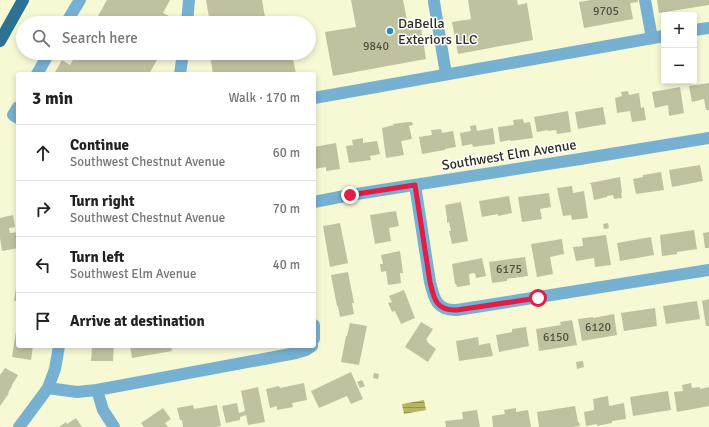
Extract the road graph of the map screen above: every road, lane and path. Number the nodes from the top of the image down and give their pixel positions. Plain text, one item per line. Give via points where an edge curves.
1 (23, 0) edge
2 (80, 0) edge
3 (189, 0) edge
4 (645, 0) edge
5 (434, 2) dead end
6 (70, 16) edge
7 (187, 16) edge
8 (709, 28) edge
9 (697, 30) edge
10 (661, 36) edge
11 (652, 38) junction
12 (0, 41) edge
13 (45, 60) edge
14 (182, 60) edge
15 (38, 72) edge
16 (180, 72) edge
17 (446, 74) junction
18 (316, 98) edge
19 (709, 138) edge
20 (415, 185) junction
21 (316, 202) edge
22 (709, 270) edge
23 (59, 348) edge
24 (309, 348) edge
25 (48, 388) junction
26 (97, 390) junction
27 (19, 427) edge
28 (114, 427) edge

1 - 12 main road
2 - 6 street
3 - 7 street
4 - 11 street
5 - 17 street
8 - 9 street
10 - 11 street
11 - 17 street
13 - 15 street
14 - 16 street
17 - 18 street
19 - 20 street, Southwest Elm Avenue
20 - 21 street, Southwest Elm Avenue
20 - 22 street via 434,298 441,307 449,311
23 - 25 street
24 - 26 street via 296,353
25 - 26 street via 76,392
25 - 27 street
26 - 28 street via 103,410

